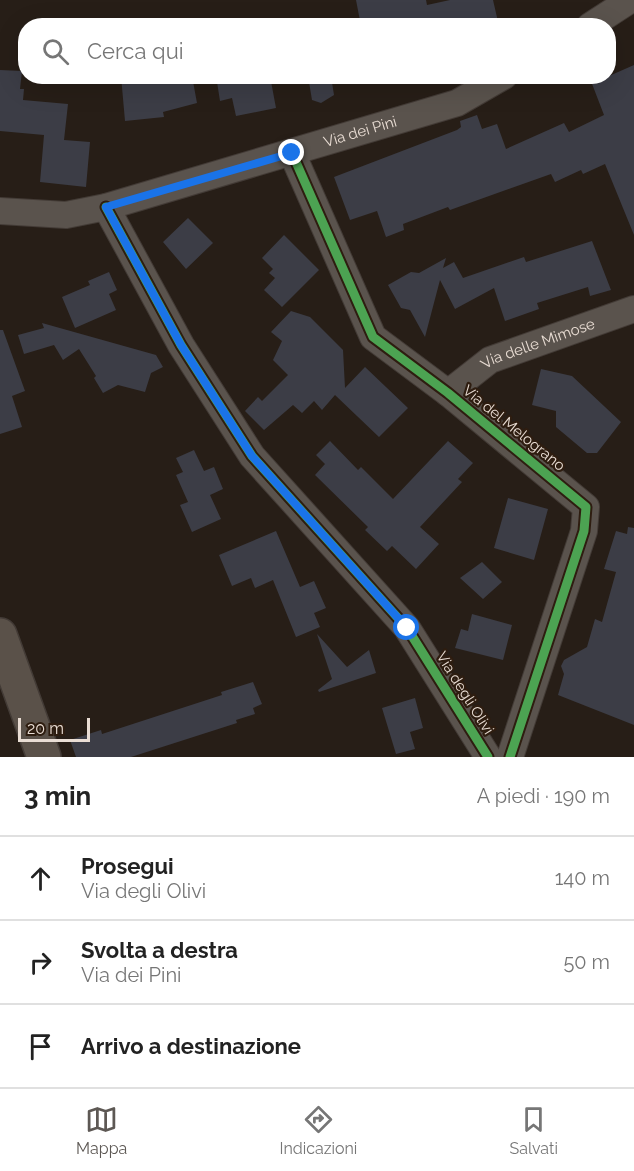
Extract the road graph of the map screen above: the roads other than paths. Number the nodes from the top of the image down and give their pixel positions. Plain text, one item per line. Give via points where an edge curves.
1 (630, 0) edge
2 (602, 18) edge
3 (490, 84) edge
4 (292, 153) junction
5 (106, 207) junction
6 (0, 211) edge
7 (634, 309) edge
8 (448, 393) junction
9 (0, 634) edge
10 (44, 757) edge
11 (488, 757) edge
12 (510, 757) edge

1 - 2 street
3 - 4 street, Via dei Pini via 457,103
4 - 5 street, Via dei Pini
4 - 8 street, Via del Melograno via 373,337
5 - 6 street, Via dei Pini via 66,215
5 - 11 street, Via degli Olivi via 181,345 252,456 407,628
7 - 8 street, Via delle Mimose via 490,360
8 - 12 street, Via del Melograno via 586,507 584,531
9 - 10 street

